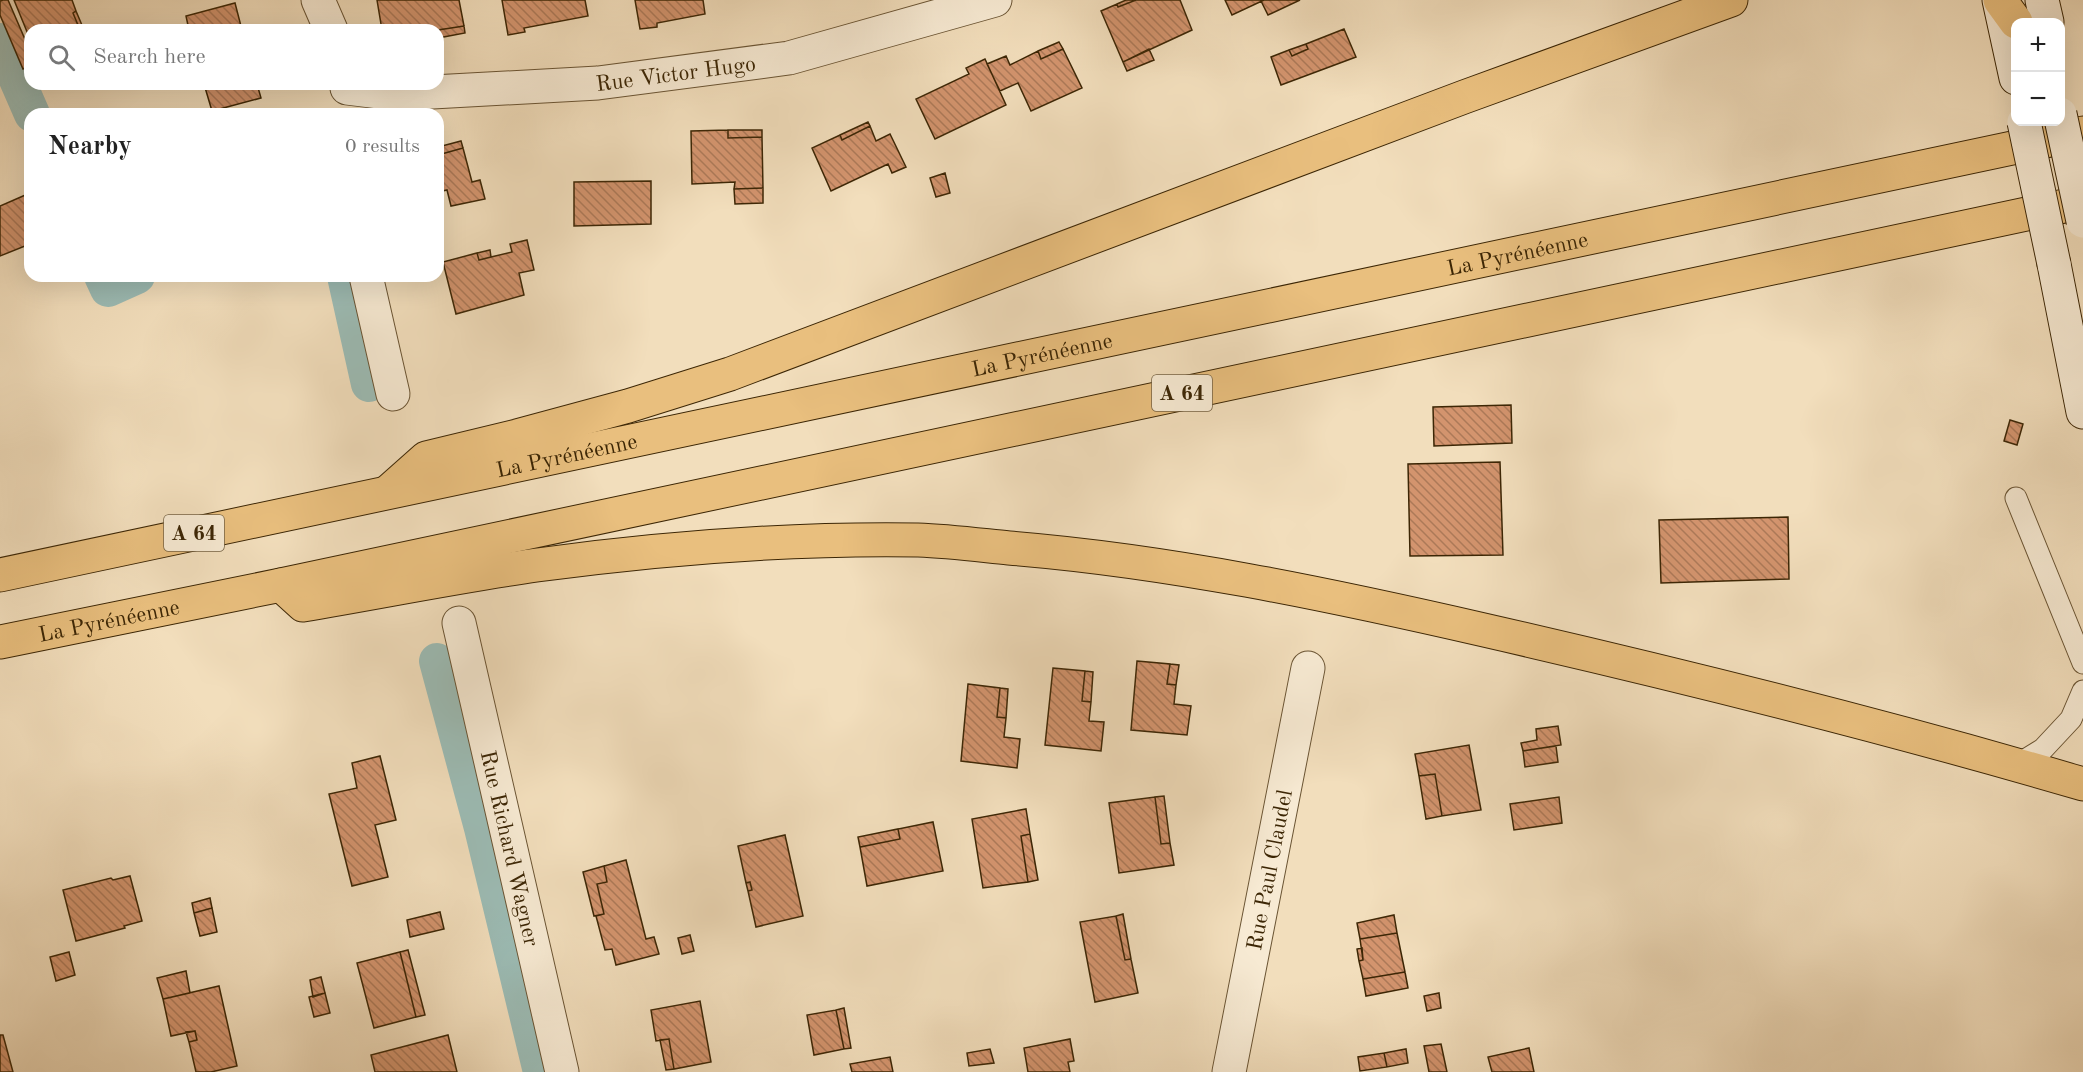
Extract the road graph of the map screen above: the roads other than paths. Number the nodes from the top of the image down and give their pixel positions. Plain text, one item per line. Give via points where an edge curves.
1 (318, 0) edge
2 (995, 0) edge
3 (1731, 0) edge
4 (1999, 0) edge
5 (2043, 0) edge
6 (2013, 18) edge
7 (2046, 18) edge
8 (328, 24) edge
9 (2015, 72) edge
10 (346, 96) edge
11 (2026, 126) edge
12 (2063, 126) edge
13 (2083, 133) edge
14 (2083, 202) edge
15 (2083, 221) edge
16 (367, 282) edge
17 (393, 394) dead end
18 (2083, 412) edge
19 (388, 492) junction
20 (2016, 498) dead end
21 (0, 575) edge
22 (281, 585) junction
23 (459, 623) dead end
24 (0, 642) edge
25 (2083, 663) edge
26 (1308, 668) dead end
27 (2083, 691) edge
28 (2017, 765) junction
29 (2083, 784) edge
30 (562, 1072) edge
31 (1229, 1072) edge

1 - 8 street
2 - 10 street, Rue Victor Hugo via 789,58 598,83
3 - 19 highway via 1452,101 730,374 628,406 426,458
4 - 6 highway
4 - 9 street
5 - 7 street
11 - 18 street, bridge
12 - 15 street, bridge
13 - 19 highway, La Pyrénéenne / A 64
14 - 22 highway, La Pyrénéenne / A 64
16 - 17 street
19 - 21 highway, La Pyrénéenne / A 64
20 - 25 lane
22 - 24 highway, La Pyrénéenne / A 64
22 - 28 highway via 303,605 535,566 669,550 796,542 921,540 1074,553 1342,598 1709,684
23 - 30 street, Rue Richard Wagner
26 - 31 street, Rue Paul Claudel
27 - 28 lane via 2071,719 2043,749
28 - 29 highway

